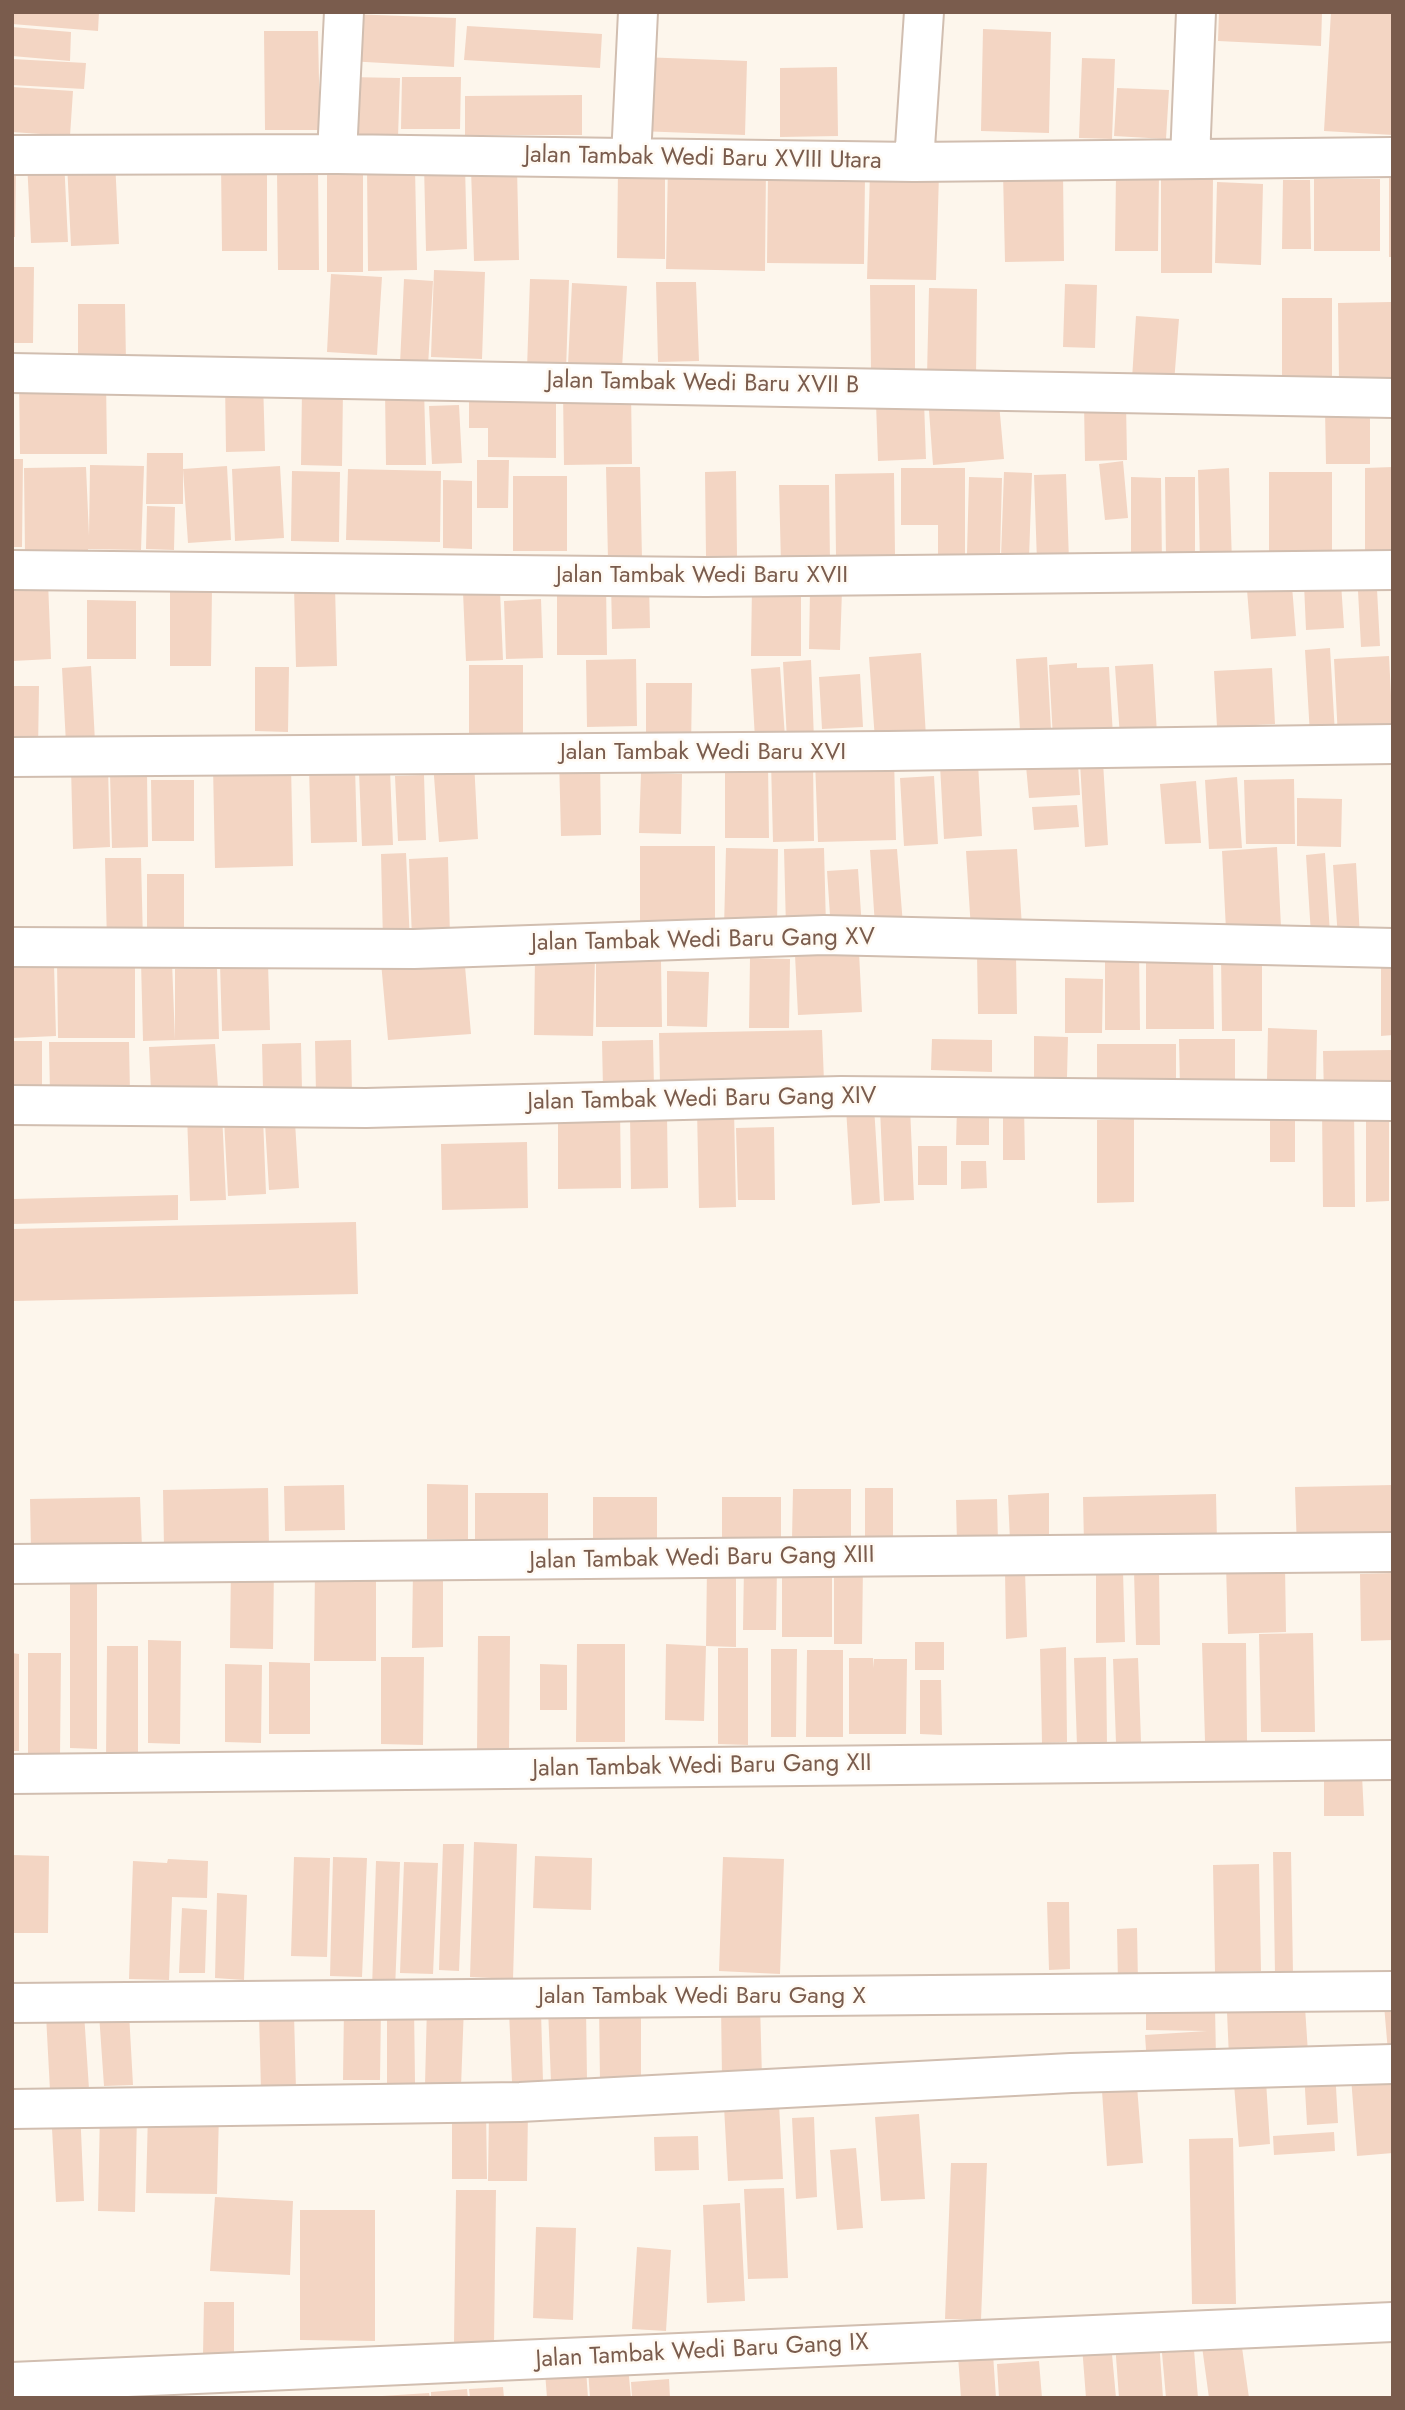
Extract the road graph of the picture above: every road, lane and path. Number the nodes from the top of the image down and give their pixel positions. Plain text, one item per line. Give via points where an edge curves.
1 (344, 12) edge
2 (638, 12) edge
3 (923, 12) edge
4 (1196, 12) edge
5 (337, 154) junction
6 (12, 155) edge
7 (1393, 157) edge
8 (631, 158) junction
9 (1190, 159) junction
10 (914, 162) junction
11 (12, 373) edge
12 (1393, 398) edge
13 (12, 569) edge
14 (1393, 570) edge
15 (1393, 744) edge
16 (12, 757) edge
17 (12, 947) edge
18 (1393, 948) edge
19 (1393, 1101) edge
20 (12, 1105) edge
21 (1393, 1552) edge
22 (12, 1564) edge
23 (1393, 1760) edge
24 (12, 1774) edge
25 (1393, 1991) edge
26 (12, 2003) edge
27 (1393, 2064) edge
28 (12, 2109) edge
29 (1393, 2322) edge
30 (12, 2382) edge

1 - 5 street
2 - 8 street
3 - 10 street
4 - 9 street
5 - 6 street, Jalan Tambak Wedi Baru XVIII Utara
5 - 8 street, Jalan Tambak Wedi Baru XVIII Utara
7 - 9 street, Jalan Tambak Wedi Baru XVIII Utara
8 - 10 street, Jalan Tambak Wedi Baru XVIII Utara
9 - 10 street, Jalan Tambak Wedi Baru XVIII Utara
11 - 12 street, Jalan Tambak Wedi Baru XVII B
13 - 14 street, Jalan Tambak Wedi Baru XVII via 705,578
15 - 16 street, Jalan Tambak Wedi Baru XVI
17 - 18 street, Jalan Tambak Wedi Baru Gang XV via 414,949 824,935
19 - 20 street, Jalan Tambak Wedi Baru Gang XIV via 841,1096 366,1108
21 - 22 street, Jalan Tambak Wedi Baru Gang XIII
23 - 24 street, Jalan Tambak Wedi Baru Gang XII
25 - 26 street, Jalan Tambak Wedi Baru Gang X
27 - 28 street via 1071,2073 520,2102
29 - 30 street, Jalan Tambak Wedi Baru Gang IX

